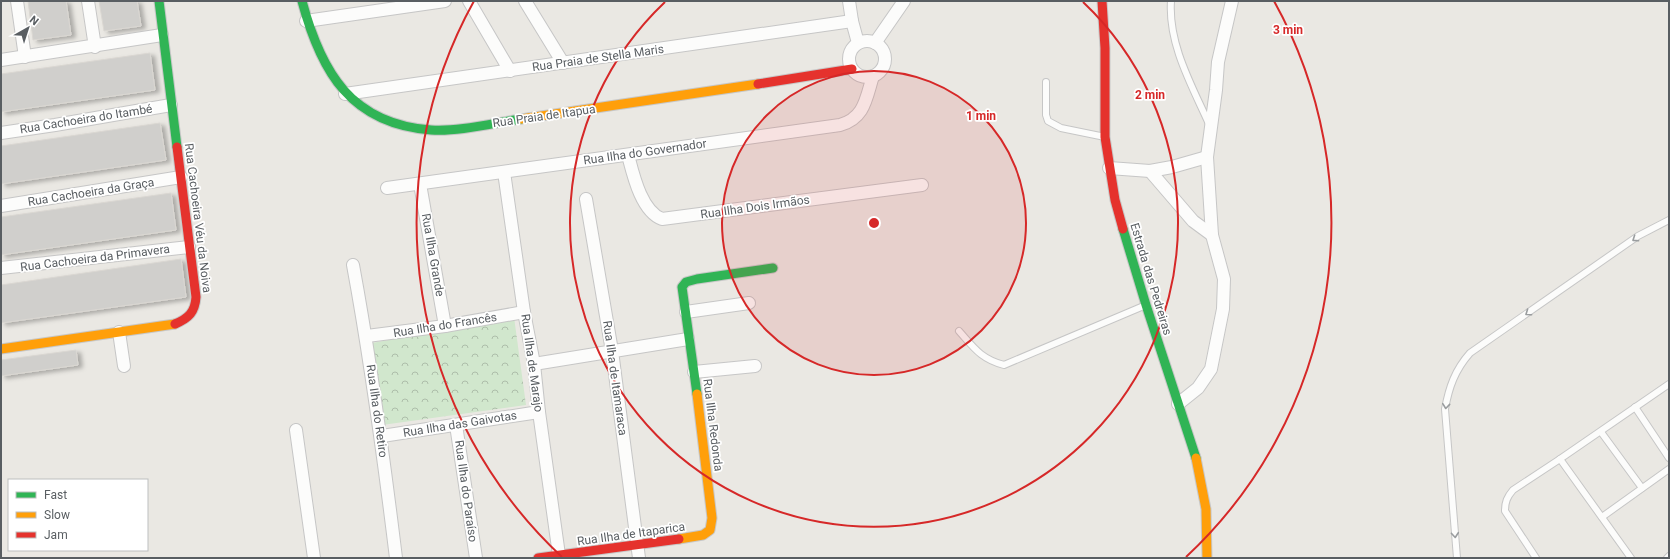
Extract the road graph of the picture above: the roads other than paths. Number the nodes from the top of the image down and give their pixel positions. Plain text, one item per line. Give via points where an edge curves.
1 (17, 1) edge
2 (88, 1) edge
3 (159, 1) edge
4 (302, 1) edge
5 (445, 1) edge
6 (469, 1) edge
7 (525, 1) edge
8 (849, 1) edge
9 (904, 1) edge
10 (1102, 1) edge
11 (1171, 1) edge
12 (1232, 1) edge
13 (306, 21) junction
14 (852, 21) junction
15 (162, 35) junction
16 (858, 43) junction
17 (875, 43) junction
18 (95, 47) junction
19 (25, 56) junction
20 (1, 60) edge
21 (562, 63) junction
22 (852, 69) junction
23 (510, 71) junction
24 (873, 76) junction
25 (1046, 82) dead end
26 (345, 94) junction
27 (171, 105) junction
28 (1211, 127) junction
29 (1, 133) edge
30 (1105, 137) junction
31 (628, 155) junction
32 (1207, 157) junction
33 (1109, 168) junction
34 (1150, 171) junction
35 (504, 172) junction
36 (181, 177) junction
37 (420, 184) junction
38 (922, 185) dead end
39 (387, 188) dead end
40 (586, 199) dead end
41 (1, 206) edge
42 (1669, 220) edge
43 (1212, 235) junction
44 (190, 247) junction
45 (353, 264) dead end
46 (1, 268) edge
47 (773, 268) dead end
48 (749, 303) dead end
49 (1146, 304) junction
50 (524, 312) junction
51 (686, 312) junction
52 (445, 326) junction
53 (959, 331) dead end
54 (119, 332) junction
55 (366, 336) junction
56 (688, 339) junction
57 (1, 349) edge
58 (612, 351) junction
59 (534, 364) junction
60 (124, 366) dead end
61 (755, 366) dead end
62 (694, 372) junction
63 (1669, 384) edge
64 (1178, 404) junction
65 (1635, 407) junction
66 (539, 412) junction
67 (456, 424) junction
68 (296, 430) dead end
69 (1601, 432) junction
70 (382, 436) junction
71 (1669, 458) edge
72 (1560, 460) junction
73 (1669, 469) edge
74 (1642, 488) junction
75 (712, 514) joint
76 (1602, 517) junction
77 (638, 545) junction
78 (559, 555) junction
79 (314, 558) edge
80 (396, 558) edge
81 (476, 558) edge
82 (538, 558) edge
83 (639, 558) edge
84 (1207, 558) edge
85 (1457, 558) edge
86 (1536, 558) edge
87 (1631, 558) edge

1 - 19 street
2 - 18 street
3 - 15 street, Rua Cachoeira Véu da Noiva
4 - 13 street, Rua Praia de Itapua
5 - 13 street
6 - 23 street
7 - 21 street
8 - 14 street
9 - 17 street
10 - 30 street, Estrada das Pedreiras
11 - 28 lane via 1175,39
12 - 28 street via 1218,62
13 - 26 street, Rua Praia de Itapua via 326,68
14 - 16 street
14 - 21 street, Rua Praia de Stella Maris
15 - 18 street
15 - 27 street, Rua Cachoeira Véu da Noiva
16 - 17 street
16 - 22 street via 850,52
17 - 24 street via 885,58 882,69
18 - 19 street
19 - 20 street
21 - 23 street, Rua Praia de Stella Maris
22 - 24 street via 862,76
22 - 26 street, Rua Praia de Itapua via 807,78 461,128 432,130 404,125 373,115
23 - 26 street, Rua Praia de Stella Maris
24 - 31 street, Rua Ilha do Governador via 864,107 847,123
25 - 30 lane via 1048,121 1061,128
27 - 29 street, Rua Cachoeira do Itambé
27 - 36 street, Rua Cachoeira Véu da Noiva
28 - 32 street
30 - 33 street, Estrada das Pedreiras
31 - 35 street, Rua Ilha do Governador
31 - 38 street, Rua Ilha Dois Irmãos via 641,196 662,219
32 - 34 street
32 - 43 street
33 - 34 street
33 - 49 street, Estrada das Pedreiras via 1116,206
34 - 43 street via 1193,221
35 - 37 street, Rua Ilha do Governador
35 - 50 street, Rua Ilha de Marajo
36 - 41 street, Rua Cachoeira da Graça
36 - 44 street, Rua Cachoeira Véu da Noiva
37 - 39 street, Rua Ilha do Governador
37 - 52 street, Rua Ilha Grande
40 - 58 street, Rua Ilha de Itamaraca
42 -> 85 lane via 1638,236 1470,353 1461,363 1449,389 1445,409
43 - 64 street via 1224,279 1224,309 1211,369 1198,388
44 - 46 street, Rua Cachoeira da Primavera
44 - 54 street, Rua Cachoeira Véu da Noiva via 197,299 190,317 174,324
45 - 55 street, Rua Ilha do Retiro
47 - 51 street, Rua Ilha Redonda via 686,282 682,288
48 - 51 street
49 - 53 lane via 1004,365 992,362 981,355
49 - 64 street, Estrada das Pedreiras
50 - 52 street, Rua Ilha do Francês
50 - 59 street, Rua Ilha de Marajo
51 - 56 street, Rua Ilha Redonda
52 - 55 street, Rua Ilha do Francês
54 - 57 street, Rua Cachoeira Véu da Noiva
54 - 60 street
55 - 70 street, Rua Ilha do Retiro
56 - 58 street
56 - 62 street, Rua Ilha Redonda
58 - 59 street
58 - 77 street, Rua Ilha de Itamaraca
59 - 66 street, Rua Ilha de Marajo
61 - 62 street
62 - 75 street, Rua Ilha Redonda
63 - 65 lane
64 - 84 street, Estrada das Pedreiras via 1203,488
65 - 69 lane
65 - 71 lane
66 - 67 street, Rua Ilha das Gaivotas
66 - 78 street, Rua Ilha de Marajo
67 - 70 street, Rua Ilha das Gaivotas
67 - 81 street, Rua Ilha do Paraíso
68 - 79 street
69 - 72 lane
69 - 74 lane
70 - 80 street, Rua Ilha do Retiro
72 - 76 lane
72 - 86 lane via 1513,490 1505,502 1505,511
73 - 74 lane
74 - 76 lane
75 - 77 street, Rua Ilha de Itaparica via 710,530 703,535
76 - 87 lane
77 - 78 street, Rua Ilha de Itaparica
77 - 83 street, Rua Ilha de Itamaraca
78 - 82 street, Rua Ilha de Itaparica

